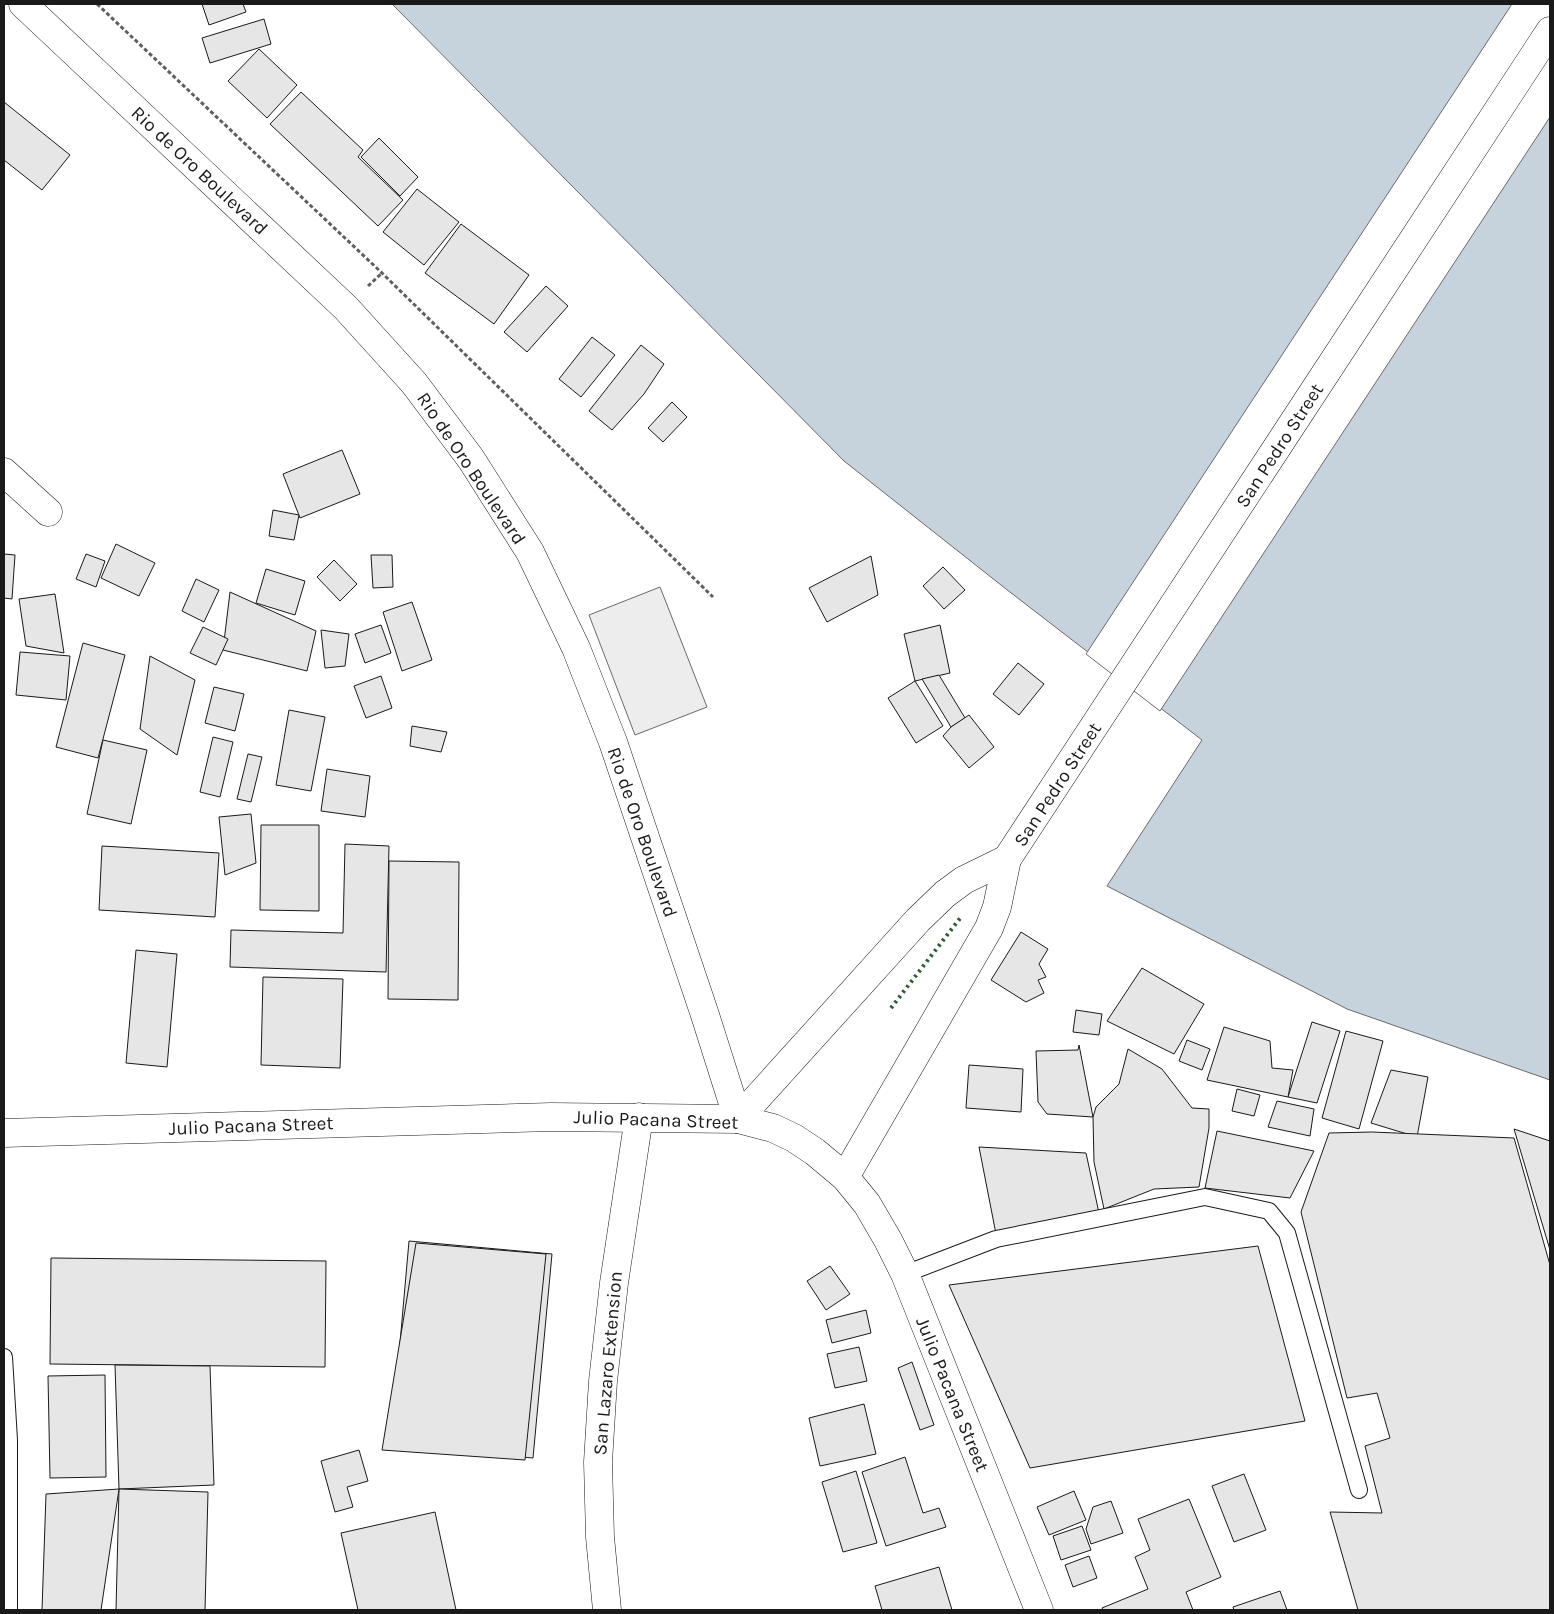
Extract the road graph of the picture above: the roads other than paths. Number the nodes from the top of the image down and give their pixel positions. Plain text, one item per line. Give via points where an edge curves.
1 (24, 4) edge
2 (1550, 31) edge
3 (4, 472) edge
4 (48, 512) dead end
5 (1014, 849) junction
6 (639, 1117) junction
7 (738, 1119) junction
8 (4, 1133) edge
9 (845, 1178) junction
10 (905, 1274) junction
11 (4, 1357) edge
12 (1358, 1490) dead end
13 (9, 1610) edge
14 (607, 1610) edge
15 (1039, 1610) edge

1 - 7 main road, Rio de Oro Boulevard via 346,308 414,383 471,459 530,552 576,648 613,742
2 - 5 main road, San Pedro Street
3 - 4 main road
5 - 7 main road, San Pedro Street via 945,894 918,920
5 - 9 main road, San Pedro Street via 989,928
6 - 7 main road, Julio Pacana Street
6 - 8 main road, Julio Pacana Street via 446,1119
6 - 14 main road, San Lazaro Extension via 602,1390 598,1462 600,1537
7 - 9 main road, Julio Pacana Street via 773,1128 794,1138
9 - 10 main road, Julio Pacana Street via 867,1204
10 - 12 lane via 996,1239 1205,1197 1269,1211 1287,1233
10 - 15 main road, Julio Pacana Street
11 - 13 lane via 9,1440

